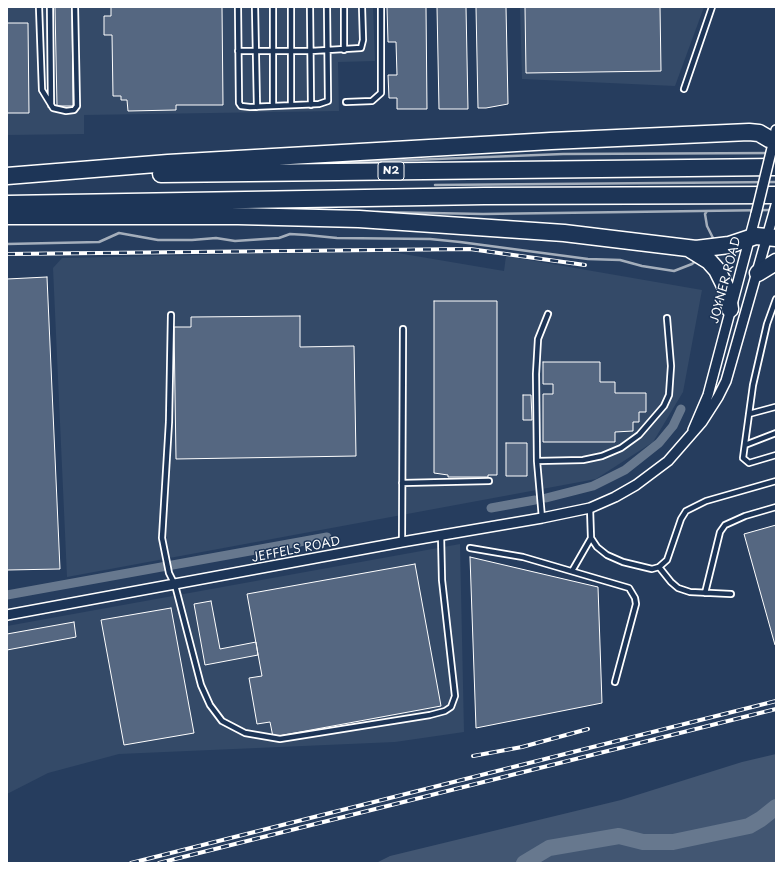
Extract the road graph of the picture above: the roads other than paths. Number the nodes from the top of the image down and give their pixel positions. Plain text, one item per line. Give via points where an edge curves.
1 (39, 7) edge
2 (50, 7) edge
3 (75, 7) edge
4 (238, 7) edge
5 (255, 7) edge
6 (272, 7) edge
7 (291, 7) edge
8 (310, 7) edge
9 (327, 7) edge
10 (344, 7) edge
11 (362, 7) edge
12 (381, 7) edge
13 (712, 7) edge
14 (328, 50) junction
15 (344, 50) junction
16 (256, 51) junction
17 (273, 51) junction
18 (291, 51) junction
19 (311, 51) junction
20 (238, 52) junction
21 (684, 89) dead end
22 (346, 102) dead end
23 (51, 105) junction
24 (292, 105) junction
25 (311, 105) junction
26 (273, 106) junction
27 (257, 107) junction
28 (774, 140) edge
29 (776, 167) edge
30 (7, 176) edge
31 (776, 195) edge
32 (7, 204) edge
33 (776, 205) edge
34 (7, 216) edge
35 (772, 237) edge
36 (749, 238) junction
37 (688, 248) junction
38 (776, 262) edge
39 (758, 273) junction
40 (776, 299) edge
41 (730, 309) junction
42 (548, 314) dead end
43 (171, 315) dead end
44 (667, 318) dead end
45 (403, 329) dead end
46 (776, 407) edge
47 (749, 414) junction
48 (692, 433) junction
49 (776, 433) edge
50 (745, 445) junction
51 (776, 455) edge
52 (538, 461) junction
53 (489, 481) dead end
54 (776, 481) edge
55 (402, 483) junction
56 (776, 507) edge
57 (590, 508) junction
58 (542, 518) junction
59 (442, 535) junction
60 (591, 538) junction
61 (402, 542) junction
62 (470, 548) dead end
63 (659, 567) junction
64 (572, 571) junction
65 (175, 585) junction
66 (705, 593) junction
67 (731, 594) dead end
68 (7, 615) edge
69 (615, 682) dead end

1 - 23 lane via 40,81 43,94
2 - 23 lane
3 - 23 lane via 77,106 74,110 66,111 58,110
4 - 20 lane
5 - 16 lane
6 - 17 lane
7 - 18 lane
8 - 19 lane
9 - 14 lane
10 - 15 lane
11 - 15 lane via 363,45 356,50
12 - 22 lane via 381,93 372,101
13 - 21 lane
14 - 15 lane
14 - 19 lane
14 - 25 lane via 328,101
16 - 17 lane
16 - 20 lane
16 - 27 lane
17 - 18 lane
17 - 26 lane
18 - 19 lane
18 - 24 lane
19 - 25 lane
20 - 27 lane via 240,105
24 - 25 lane
24 - 26 lane
26 - 27 lane
28 - 30 highway via 759,133 749,132 559,140 106,167
28 - 36 street, JOYNER ROAD, bridge
29 - 30 highway, N2
31 - 32 highway, N2 via 492,196
33 - 35 street, JOYNER ROAD
34 - 37 highway via 359,219 564,232
35 - 36 highway
35 - 39 street, JOYNER ROAD
36 - 37 highway via 729,245
36 - 41 street, JOYNER ROAD
37 - 41 highway via 709,261 717,270 727,290
38 - 39 highway
39 - 48 street, JOYNER ROAD via 726,381 712,408
40 - 47 lane via 767,324
41 - 48 street, JOYNER ROAD via 708,395
42 - 52 lane via 538,339 536,354
43 - 65 lane via 169,422 162,538 169,573
44 - 52 lane via 671,366 669,395 664,406 639,435 621,448 602,456 582,460
45 - 55 lane
46 - 47 lane
47 - 50 lane
48 - 57 street, JOYNER ROAD via 668,461 636,485
49 - 50 lane
50 - 51 lane via 743,458 747,463
52 - 58 lane
53 - 55 lane
54 - 63 lane via 706,501 686,511 681,519 672,551
55 - 61 lane
56 - 66 lane via 725,525 720,532
57 - 58 street, JEFFELS ROAD
57 - 60 lane
58 - 59 street, JEFFELS ROAD
59 - 61 street, JEFFELS ROAD
59 - 65 lane via 442,580 455,696 451,707 430,715 280,739 238,731 222,721 210,706 201,685
60 - 63 lane via 612,558 645,568
60 - 64 lane
61 - 65 street, JEFFELS ROAD
62 - 64 lane via 523,557
63 - 66 lane via 678,588
64 - 69 lane via 625,586 635,598 636,604
65 - 68 street, JEFFELS ROAD
66 - 67 lane

